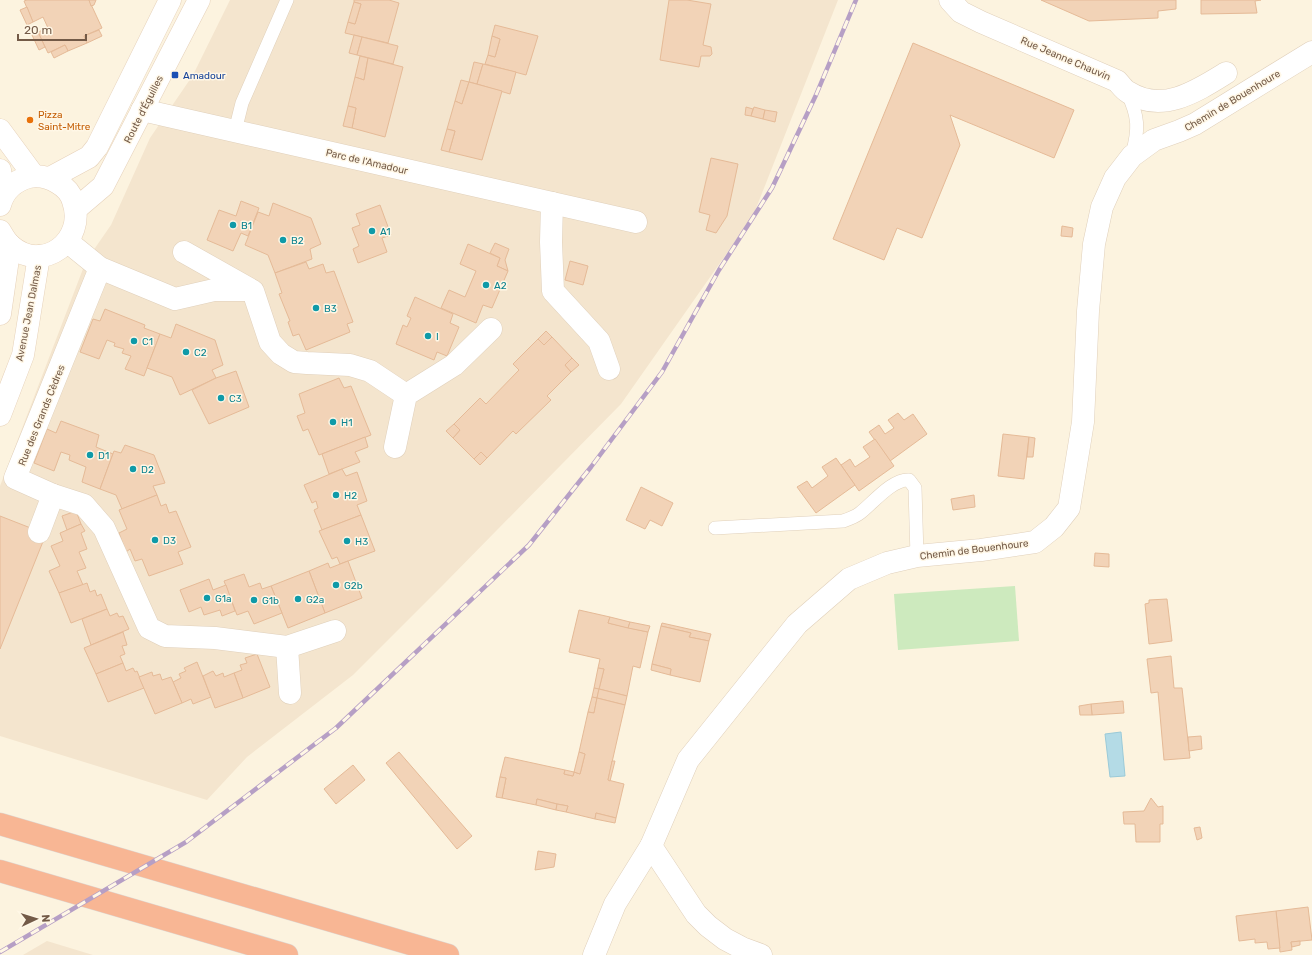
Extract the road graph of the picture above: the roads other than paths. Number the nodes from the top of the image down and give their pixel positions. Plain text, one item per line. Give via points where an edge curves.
1 (170, 0) edge
2 (199, 0) edge
3 (287, 0) edge
4 (950, 0) edge
5 (1312, 52) edge
6 (1226, 73) dead end
7 (1127, 92) junction
8 (142, 110) junction
9 (0, 130) edge
10 (235, 131) junction
11 (1132, 156) junction
12 (0, 170) edge
13 (42, 177) junction
14 (1, 201) edge
15 (552, 203) junction
16 (76, 209) junction
17 (636, 222) dead end
18 (5, 238) edge
19 (68, 242) junction
20 (184, 252) dead end
21 (39, 256) junction
22 (100, 268) junction
23 (253, 290) junction
24 (0, 314) edge
25 (491, 329) dead end
26 (609, 369) dead end
27 (406, 395) junction
28 (2, 407) edge
29 (395, 447) dead end
30 (53, 495) junction
31 (715, 528) dead end
32 (39, 532) dead end
33 (917, 556) junction
34 (335, 631) dead end
35 (287, 647) junction
36 (290, 693) dead end
37 (0, 824) edge
38 (652, 846) junction
39 (0, 871) edge
40 (287, 955) edge
41 (448, 955) edge
42 (594, 955) edge
43 (761, 955) edge

1 - 13 street via 97,147 89,157
2 - 8 street, Route d'Éguilles
3 - 10 lane via 242,103
4 - 7 street, Rue Jeanne Chauvin via 961,12 1117,81
5 - 11 street, Chemin de Bouenhoure via 1195,124 1154,140
6 - 7 street, Rue Jeanne Chauvin via 1202,88 1173,100 1150,101
7 - 11 lane via 1135,108 1138,124
8 - 10 street, Parc de l'Amadour
8 - 16 street, Route d'Éguilles via 103,186
9 - 13 street
10 - 15 street, Parc de l'Amadour
11 - 33 street, Chemin de Bouenhoure via 1115,178 1102,207 1094,244 1083,422 1069,508 1054,527 1035,542
12 - 14 street
13 - 14 street via 21,180 11,186
13 - 16 street via 62,185 71,196
15 - 17 street, Parc de l'Amadour
15 - 26 street via 550,242 553,290 599,341
16 - 19 street via 77,220
18 - 21 street via 23,254
18 - 24 street
19 - 21 street via 50,254
19 - 22 street
20 - 23 street
21 - 28 street, Avenue Jean Dalmas via 23,354
22 - 23 street via 175,299 214,290
22 - 30 street, Rue des Grands Cèdres via 15,478
23 - 27 street via 270,342 281,354 294,362 350,365 370,371
25 - 27 street via 454,365
27 - 29 street
30 - 32 street
30 - 35 street, Rue des Grands Cèdres via 84,506 104,528 149,628 165,636 215,638
31 - 33 lane via 843,521 859,514 891,486 908,480 915,488
33 - 38 street, Chemin de Bouenhoure via 887,563 849,579 797,624 688,760
34 - 35 street, Rue des Grands Cèdres
35 - 36 street
37 - 41 highway
38 - 42 street, Chemin de Bouenhoure via 615,904
38 - 43 street via 696,914 708,926 742,948
39 - 40 highway

